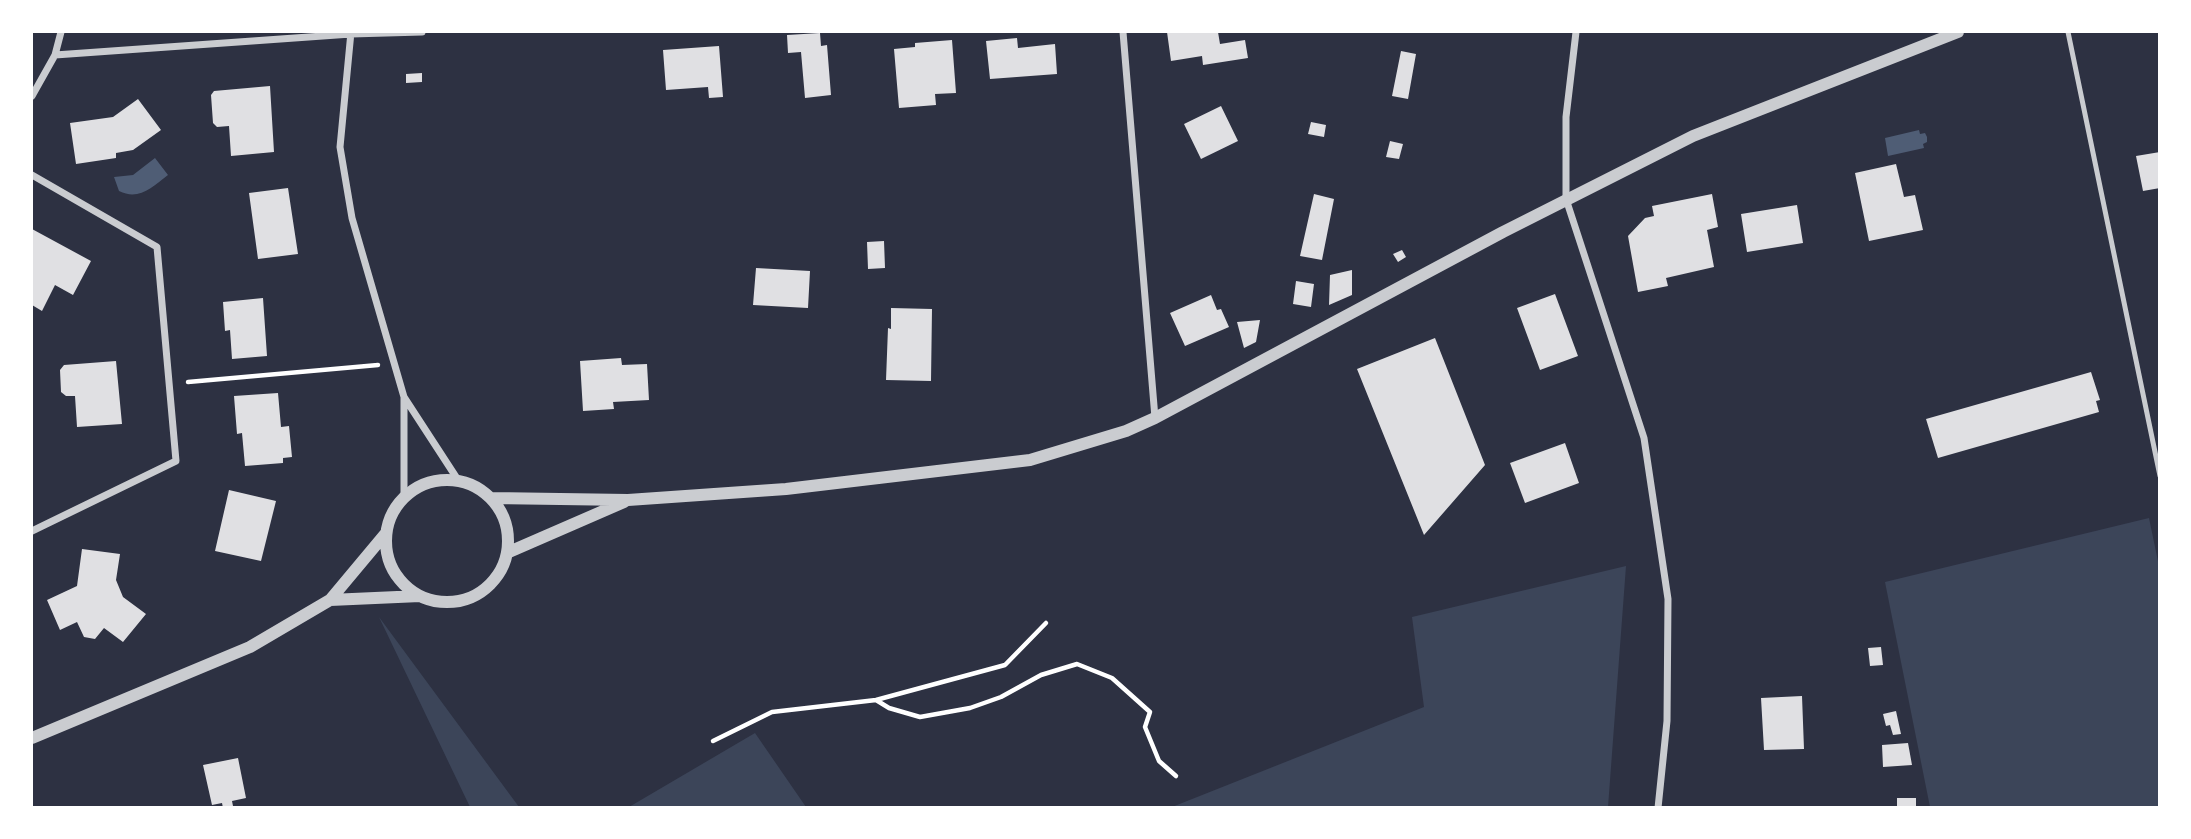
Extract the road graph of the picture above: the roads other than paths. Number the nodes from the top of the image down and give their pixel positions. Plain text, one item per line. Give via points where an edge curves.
1 (61, 32) edge
2 (422, 32) edge
3 (1123, 32) edge
4 (1576, 32) edge
5 (1958, 32) edge
6 (2068, 32) edge
7 (351, 33) edge
8 (55, 54) junction
9 (32, 96) edge
10 (32, 175) edge
11 (1566, 200) junction
12 (404, 397) junction
13 (1155, 418) junction
14 (2160, 476) edge
15 (458, 480) junction
16 (404, 498) junction
17 (492, 498) junction
18 (628, 500) junction
19 (32, 531) edge
20 (386, 533) junction
21 (509, 552) junction
22 (420, 596) junction
23 (330, 600) junction
24 (32, 738) edge
25 (1658, 807) edge

1 - 8 street
2 - 7 street
3 - 13 street
4 - 11 street via 1566,117
5 - 11 street via 1693,136
6 - 14 lane
7 - 8 street
7 - 12 street via 340,147 352,218
8 - 9 street
10 - 19 street via 157,247 176,461
11 - 13 street
11 - 25 street via 1644,438 1668,599 1667,721
12 - 15 street
12 - 16 street
13 - 18 street via 1030,460 786,489
15 - 16 street via 419,486
15 - 17 street
16 - 20 street
17 - 18 street
17 - 21 street via 503,514
18 - 21 street
20 - 22 street via 386,552 393,570
20 - 23 street
21 - 22 street via 492,585 469,601 438,602
22 - 23 street
23 - 24 street via 250,647

